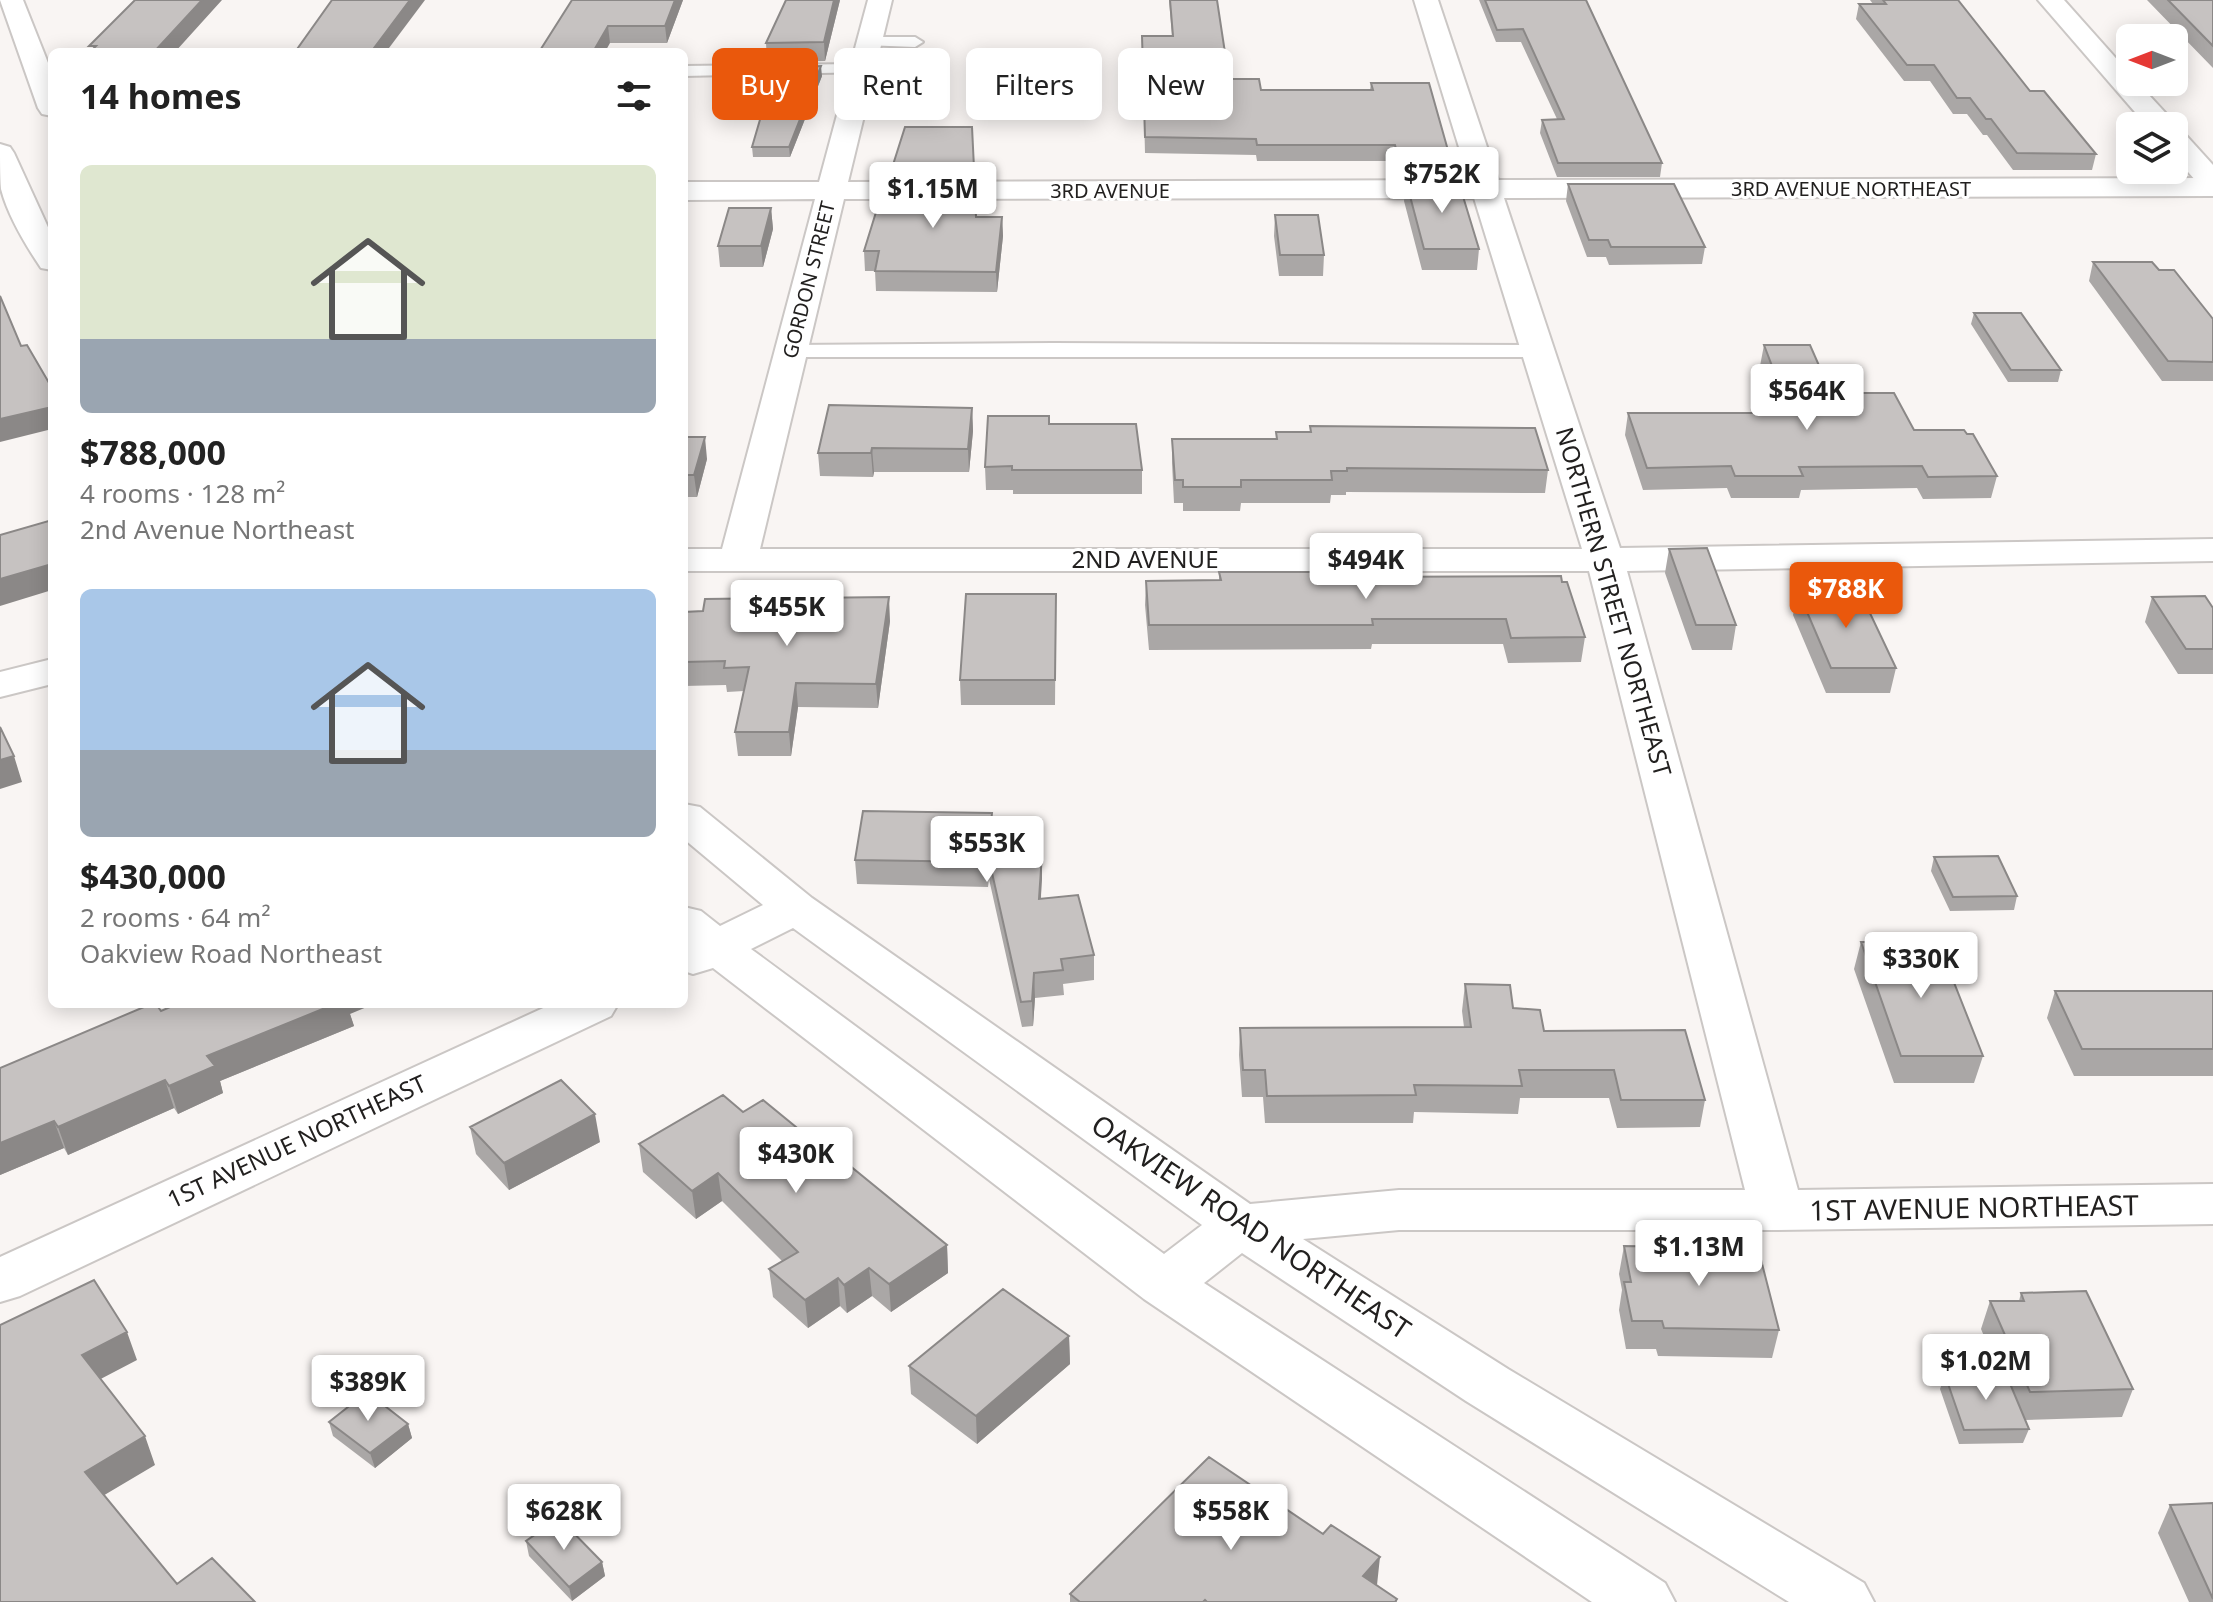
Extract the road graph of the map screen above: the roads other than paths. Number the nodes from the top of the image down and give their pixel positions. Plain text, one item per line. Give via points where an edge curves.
1 (11, 0) edge
2 (880, 0) edge
3 (1426, 0) edge
4 (2050, 0) edge
5 (915, 42) dead end
6 (868, 48) edge
7 (892, 48) edge
8 (834, 58) edge
9 (688, 71) edge
10 (48, 97) edge
11 (2150, 112) edge
12 (850, 120) edge
13 (0, 153) edge
14 (2188, 156) edge
15 (2213, 185) edge
16 (1489, 190) junction
17 (688, 191) edge
18 (832, 191) junction
19 (8, 192) edge
20 (48, 192) edge
21 (48, 255) edge
22 (791, 351) junction
23 (1540, 351) junction
24 (2213, 550) edge
25 (688, 560) edge
26 (738, 560) junction
27 (1605, 560) junction
28 (48, 672) edge
29 (0, 685) edge
30 (688, 820) edge
31 (796, 908) junction
32 (694, 944) edge
33 (585, 1008) edge
34 (2213, 1204) edge
35 (1777, 1210) junction
36 (1240, 1225) junction
37 (0, 1281) edge
38 (1164, 1284) junction
39 (1643, 1602) edge
40 (1842, 1602) edge

1 - 10 street
2 - 6 street, GORDON STREET
3 - 16 street, NORTHERN STREET NORTHEAST
4 - 11 street
5 - 7 lane
8 - 9 lane
12 - 18 street, GORDON STREET
13 - 19 street
14 - 15 street
15 - 16 street, 3RD AVENUE NORTHEAST
16 - 18 street, 3RD AVENUE
16 - 23 street, NORTHERN STREET NORTHEAST
17 - 18 street, 3RD AVENUE
18 - 22 street, GORDON STREET
19 - 20 street
19 - 21 street
22 - 23 lane
22 - 26 street, GORDON STREET
23 - 27 street, NORTHERN STREET NORTHEAST
24 - 27 street, 2ND AVENUE
25 - 26 street, 2ND AVENUE
26 - 27 street, 2ND AVENUE
27 - 35 street, NORTHERN STREET NORTHEAST
28 - 29 street
30 - 31 street, OAKVIEW ROAD NORTHEAST
31 - 32 street
31 - 36 street, OAKVIEW ROAD NORTHEAST
32 - 38 street
33 - 37 street, 1ST AVENUE NORTHEAST
34 - 35 street, 1ST AVENUE NORTHEAST
35 - 36 street, 1ST AVENUE NORTHEAST via 1399,1210
36 - 38 street
36 - 40 street, OAKVIEW ROAD NORTHEAST via 1487,1385
38 - 39 street

